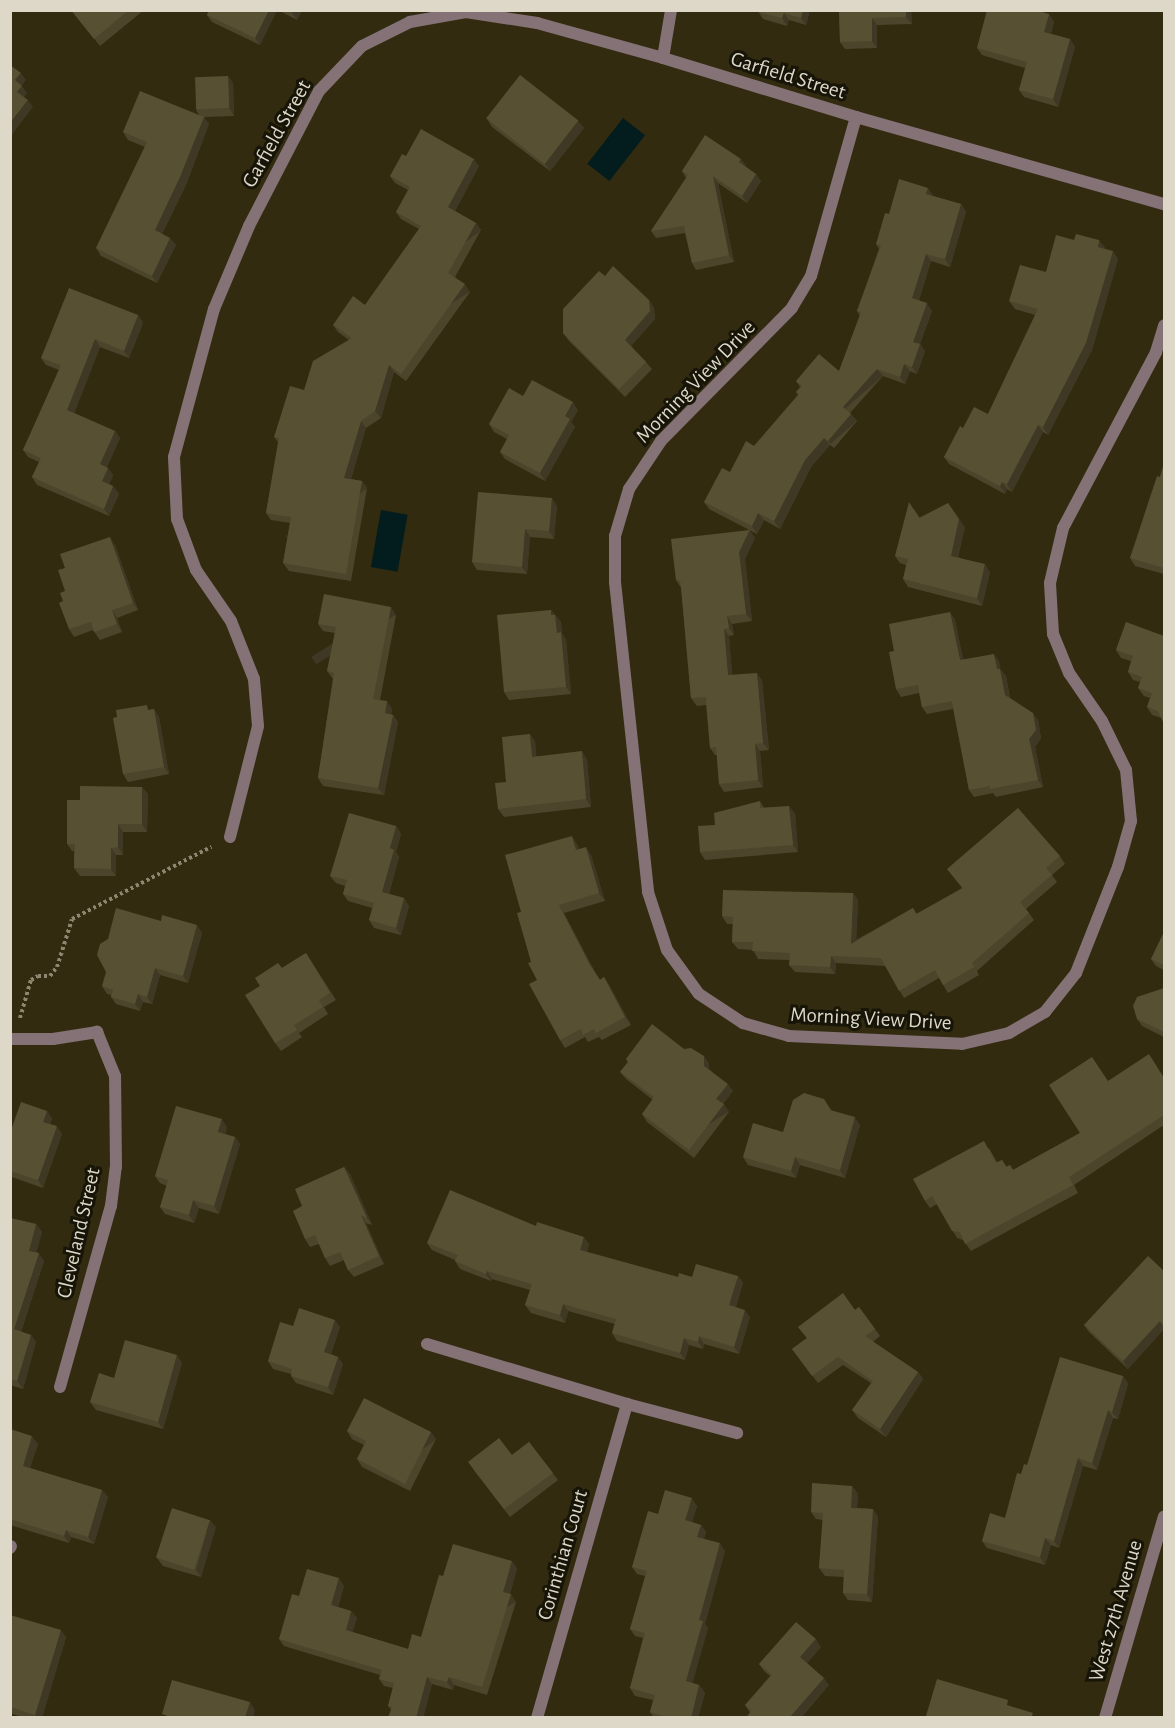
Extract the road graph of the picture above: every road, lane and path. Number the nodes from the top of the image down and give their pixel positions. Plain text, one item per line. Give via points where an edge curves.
1 (671, 10) edge
2 (663, 58) junction
3 (856, 117) junction
4 (1164, 204) edge
5 (1164, 325) edge
6 (230, 837) joint
7 (12, 1039) edge
8 (427, 1344) dead end
9 (60, 1387) dead end
10 (627, 1404) junction
11 (737, 1433) dead end
12 (1164, 1516) edge
13 (537, 1718) edge
14 (1105, 1718) edge

1 - 2 street
2 - 3 street, Garfield Street
2 - 6 street, Garfield Street via 537,23 466,12 410,21 362,46 319,91 249,226 214,309 174,457 177,519 196,570 231,621 254,679 258,726
3 - 4 street, Garfield Street
3 - 5 street, Morning View Drive via 811,276 792,308 661,441 629,489 615,536 615,582 648,892 667,950 699,994 743,1023 789,1036 962,1044 1010,1033 1045,1012 1076,973 1118,867 1131,820 1126,770 1102,721 1069,673 1053,634 1050,583 1063,528 1156,352
6 - 7 path via 72,920 54,973 31,980
7 - 9 street, Cleveland Street via 53,1039 97,1032 116,1076 116,1167 111,1206
8 - 10 street
10 - 11 street
10 - 13 street, Corinthian Court
12 - 14 street, West 27th Avenue

